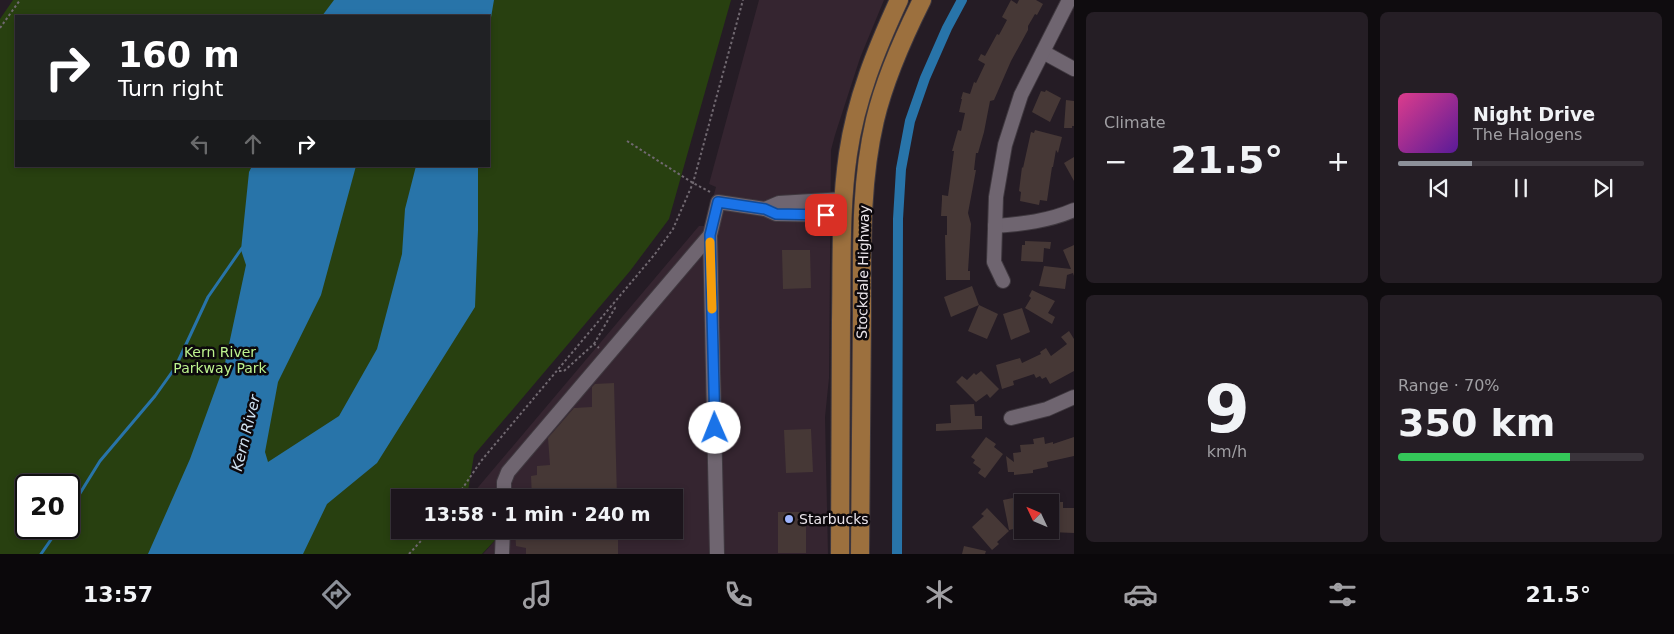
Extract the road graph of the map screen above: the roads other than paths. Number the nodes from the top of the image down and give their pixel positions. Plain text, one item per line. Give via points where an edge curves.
1 (899, 0) edge
2 (912, 0) edge
3 (922, 0) edge
4 (1069, 0) edge
5 (907, 31) junction
6 (1043, 52) junction
7 (1074, 69) edge
8 (843, 207) junction
9 (1074, 210) edge
10 (995, 226) junction
11 (710, 235) junction
12 (1002, 281) dead end
13 (1074, 397) edge
14 (1011, 418) dead end
15 (504, 489) edge
16 (841, 494) junction
17 (503, 539) edge
18 (502, 554) edge
19 (717, 554) edge
20 (840, 554) edge
21 (851, 554) edge
22 (860, 554) edge

1 - 8 main road, Stockdale Highway via 878,46 862,93 848,154
2 - 5 main road
3 - 5 main road, Stockdale Highway
4 - 6 street
5 - 22 main road, Stockdale Highway via 875,119 865,186
6 - 7 street
6 - 10 street via 1022,95 1005,145 996,196
8 - 11 street via 779,203 765,209 718,202
8 - 16 main road, Stockdale Highway
9 - 10 street via 1024,224
10 - 12 street via 994,262
11 - 15 street via 508,472
11 - 19 street
13 - 14 street via 1047,409
16 - 20 main road, Stockdale Highway
16 - 21 main road via 850,500
17 - 18 street

